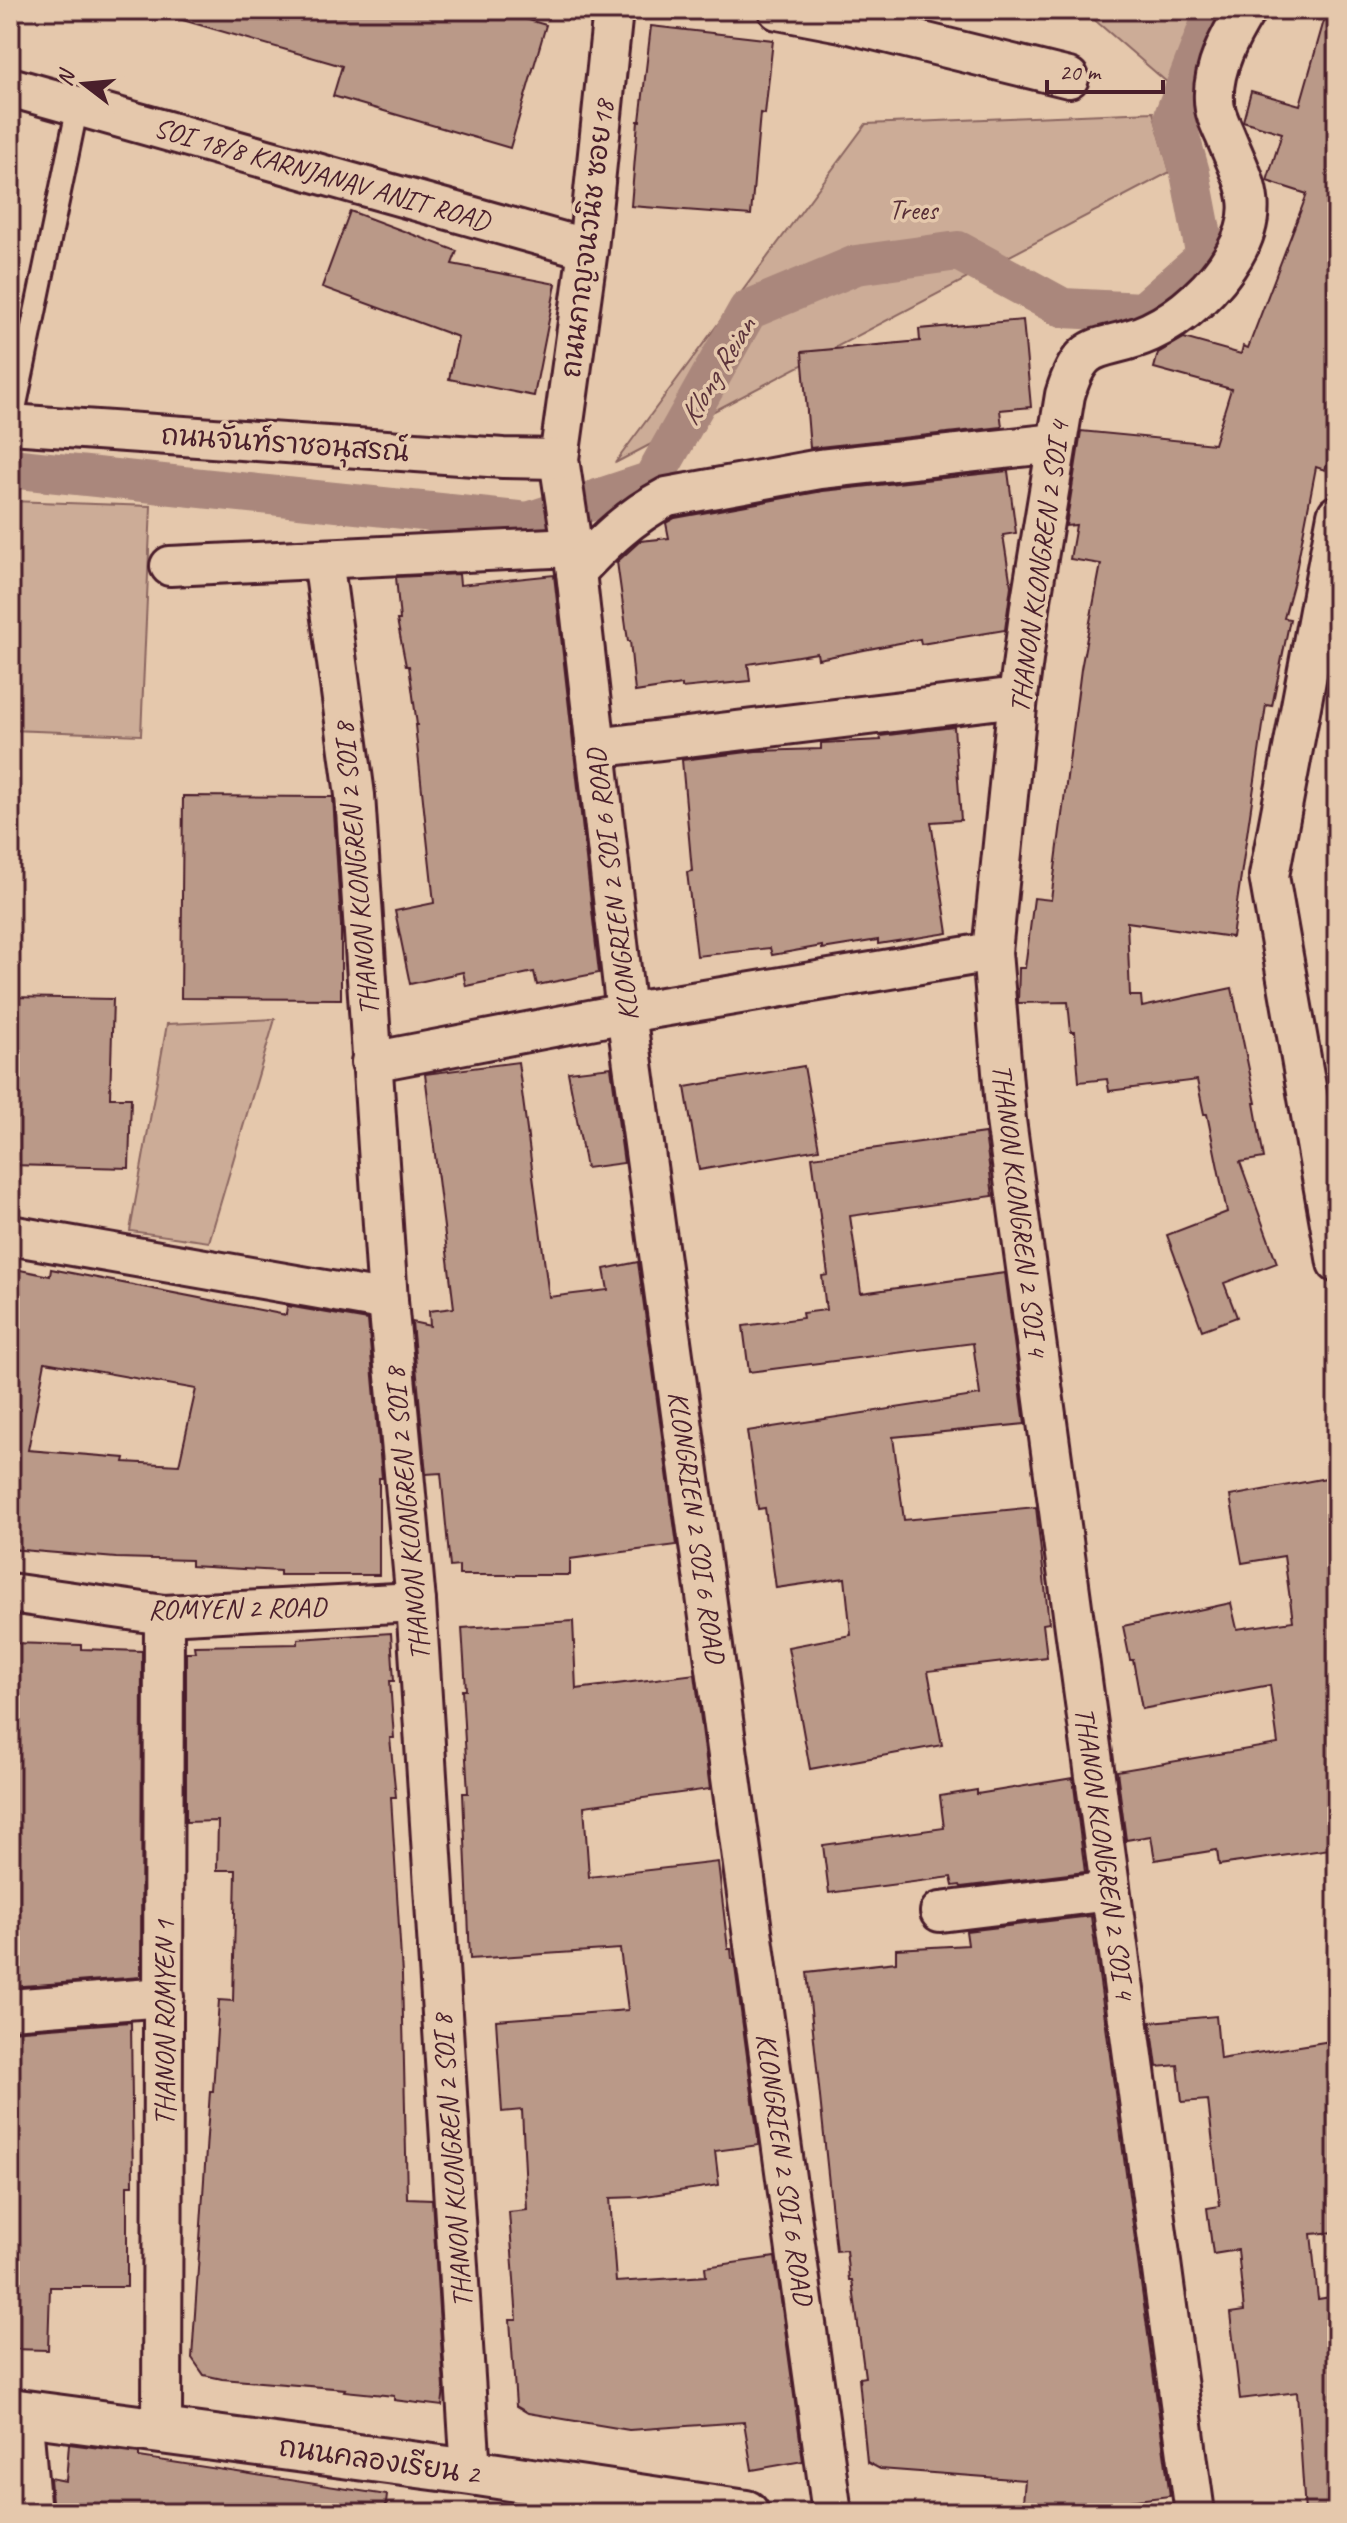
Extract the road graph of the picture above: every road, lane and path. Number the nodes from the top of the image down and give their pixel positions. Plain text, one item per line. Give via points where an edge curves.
1 (613, 10) edge
2 (778, 10) edge
3 (1246, 10) edge
4 (1069, 78) dead end
5 (10, 87) edge
6 (78, 105) junction
7 (588, 249) junction
8 (11, 424) edge
9 (1057, 443) junction
10 (560, 464) junction
11 (1337, 515) edge
12 (573, 553) junction
13 (323, 559) junction
14 (170, 566) dead end
15 (1018, 697) junction
16 (595, 748) junction
17 (992, 952) junction
18 (626, 1013) junction
19 (371, 1062) junction
20 (10, 1235) edge
21 (1337, 1263) edge
22 (388, 1301) junction
23 (10, 1593) edge
24 (416, 1602) junction
25 (164, 1615) junction
26 (1110, 1891) junction
27 (940, 1912) dead end
28 (164, 1997) junction
29 (10, 2009) edge
30 (16, 2412) edge
31 (162, 2431) junction
32 (471, 2472) junction
33 (31, 2513) edge
34 (746, 2513) edge
35 (832, 2513) edge
36 (1195, 2513) edge

1 - 7 street, ถนนกาญจนวนิช ซอย18
2 - 4 street
3 - 9 street, THANON KLONGREN 2 SOI 4 via 1222,56 1214,102 1249,198 1235,255 1184,310 1150,332 1079,359 1065,395
5 - 6 street, SOI 18/8 KARNJANAV ANIT ROAD
6 - 7 street, SOI 18/8 KARNJANAV ANIT ROAD
6 - 8 lane
7 - 10 street, ถนนกาญจนวนิช ซอย18
8 - 10 street, ถนนจันท์ราชอนุสรณ์
9 - 12 street via 820,469 667,497
9 - 15 street, THANON KLONGREN 2 SOI 4
10 - 12 street, ถนนกาญจนวนิช ซอย18
11 - 21 street via 1269,876
12 - 13 street
12 - 16 street, KLONGRIEN 2 SOI 6 ROAD
13 - 14 street
13 - 19 street, THANON KLONGREN 2 SOI 8 via 355,795
15 - 16 street
15 - 17 street, THANON KLONGREN 2 SOI 4
16 - 18 street, KLONGRIEN 2 SOI 6 ROAD
17 - 18 street
17 - 26 street, THANON KLONGREN 2 SOI 4 via 1006,1120
18 - 19 street
18 - 35 street, KLONGRIEN 2 SOI 6 ROAD
19 - 22 street, THANON KLONGREN 2 SOI 8
20 - 22 street
22 - 24 street, THANON KLONGREN 2 SOI 8
23 - 25 street, ROMYEN 2 ROAD
24 - 25 street, ROMYEN 2 ROAD
24 - 32 street, THANON KLONGREN 2 SOI 8
25 - 28 street, THANON ROMYEN 1
26 - 27 street
26 - 36 street, THANON KLONGREN 2 SOI 4
28 - 29 street
28 - 31 street, THANON ROMYEN 1
30 - 31 street, ถนนคลองเรียน 2
30 - 33 street
31 - 32 street, ถนนคลองเรียน 2
32 - 34 street, ถนนคลองเรียน 2

